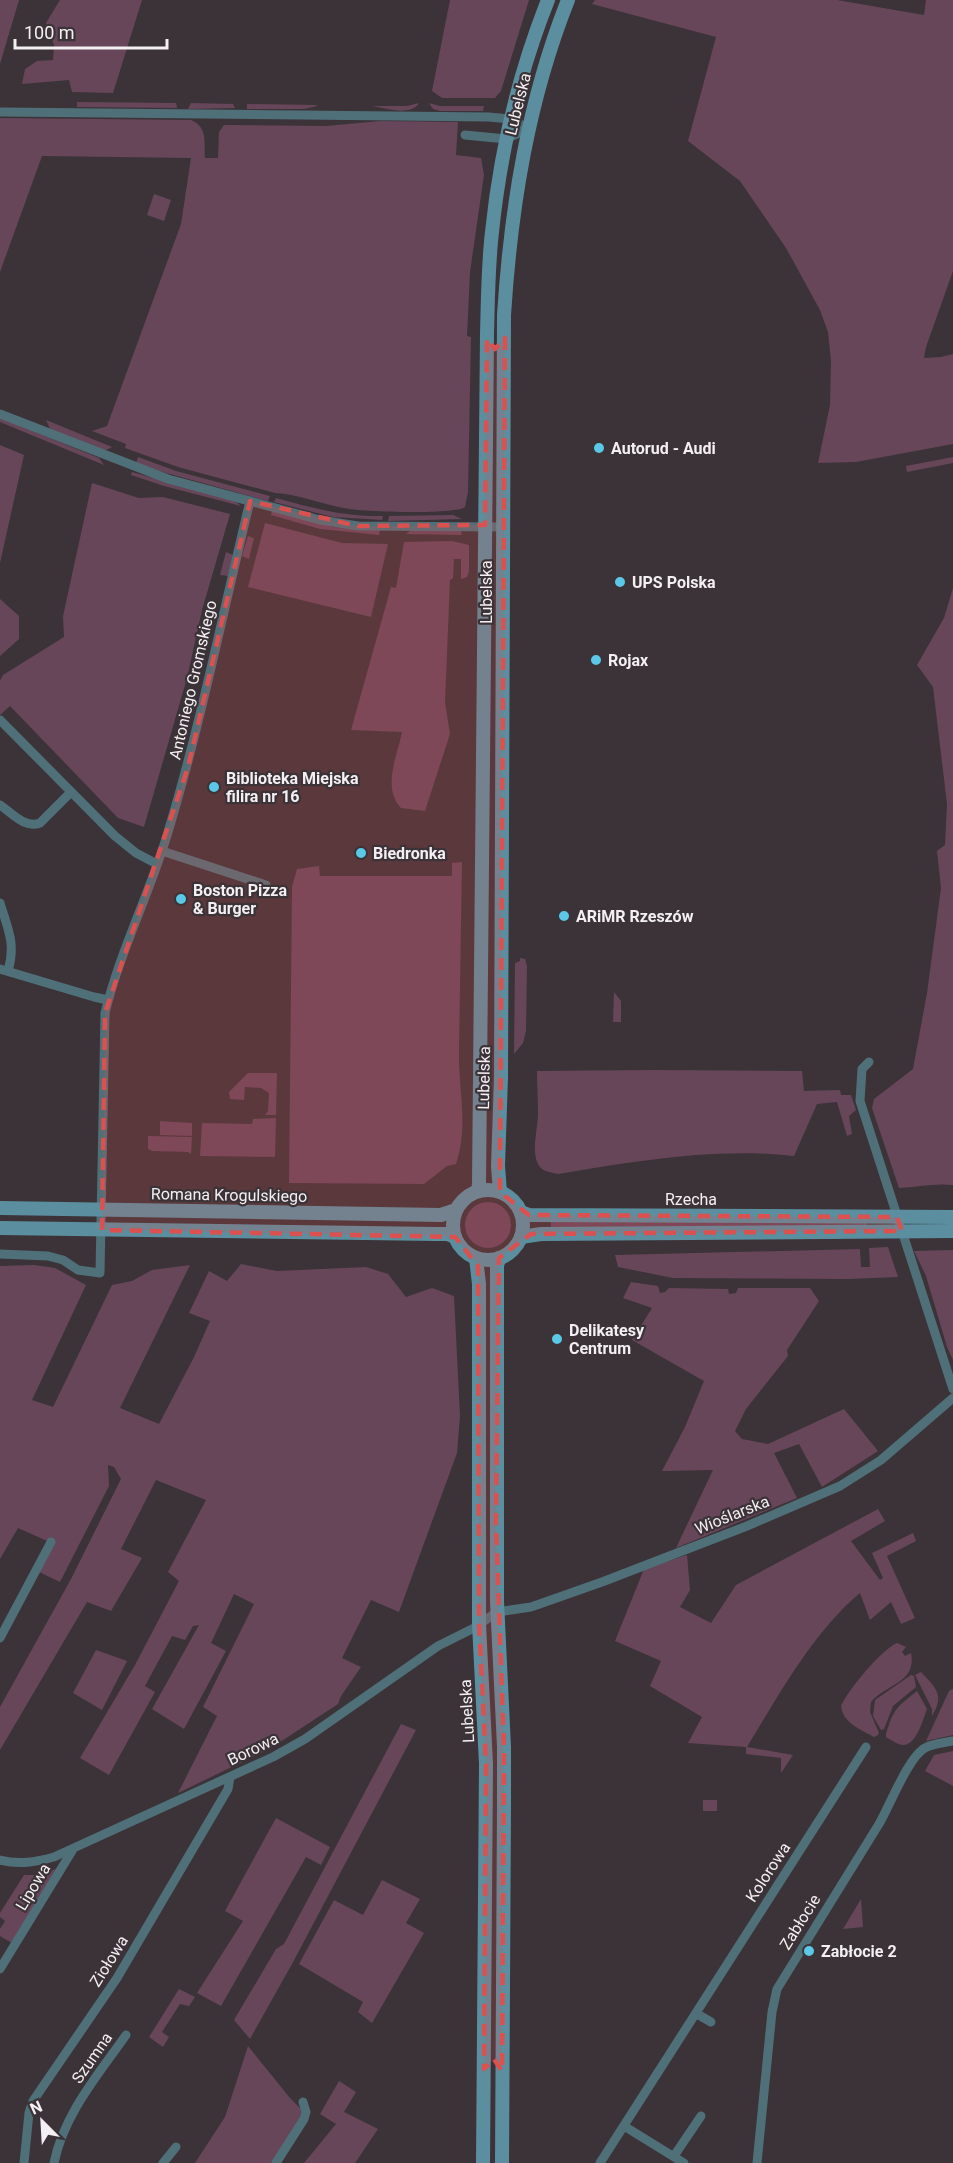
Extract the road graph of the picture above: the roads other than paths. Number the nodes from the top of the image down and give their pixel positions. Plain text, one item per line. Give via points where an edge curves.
1 (548, 0) edge
2 (568, 0) edge
3 (0, 112) edge
4 (511, 119) junction
5 (528, 129) junction
6 (465, 135) dead end
7 (507, 139) junction
8 (505, 338) junction
9 (487, 339) junction
10 (0, 414) edge
11 (250, 501) junction
12 (485, 525) junction
13 (503, 527) junction
14 (0, 720) edge
15 (71, 792) junction
16 (1, 807) edge
17 (162, 851) junction
18 (158, 864) junction
19 (266, 885) dead end
20 (0, 903) edge
21 (0, 940) edge
22 (12, 944) junction
23 (4, 970) edge
24 (108, 1000) junction
25 (869, 1062) dead end
26 (478, 1191) junction
27 (500, 1192) junction
28 (0, 1208) edge
29 (102, 1210) junction
30 (456, 1210) junction
31 (521, 1212) junction
32 (953, 1217) edge
33 (862, 1224) junction
34 (0, 1228) edge
35 (102, 1230) junction
36 (953, 1231) edge
37 (455, 1237) junction
38 (521, 1237) junction
39 (0, 1254) edge
40 (476, 1258) junction
41 (499, 1258) junction
42 (953, 1389) edge
43 (953, 1398) edge
44 (51, 1542) dead end
45 (497, 1612) junction
46 (479, 1624) junction
47 (0, 1638) edge
48 (953, 1741) edge
49 (866, 1747) dead end
50 (230, 1777) junction
51 (72, 1850) junction
52 (0, 1860) edge
53 (0, 1969) edge
54 (697, 2014) junction
55 (711, 2022) dead end
56 (126, 2036) dead end
57 (484, 2069) junction
58 (502, 2071) junction
59 (303, 2102) dead end
60 (701, 2116) dead end
61 (624, 2126) junction
62 (176, 2147) dead end
63 (674, 2156) junction
64 (24, 2163) edge
65 (54, 2163) edge
66 (163, 2163) edge
67 (276, 2163) edge
68 (483, 2163) edge
69 (502, 2163) edge
70 (600, 2163) edge
71 (684, 2163) edge
72 (757, 2163) edge

1 - 4 main road, Lubelska
2 - 5 main road, Lubelska via 545,63
3 - 4 street
4 - 5 street
4 - 7 main road, Lubelska
5 - 7 street
5 - 8 main road, Lubelska via 507,268
6 - 7 street
7 - 9 main road, Lubelska via 492,232
8 - 9 main road via 496,343
8 - 13 main road, Lubelska
9 - 12 main road, Lubelska
10 - 11 street via 168,479
11 - 12 street via 358,526
11 - 17 street, Antoniego Gromskiego via 188,767
12 - 13 street
12 - 26 main road, Lubelska
13 - 27 main road, Lubelska
14 - 15 street
15 - 16 street via 36,825 23,822
15 - 18 street via 136,853
17 - 18 street, Antoniego Gromskiego
17 - 19 street
18 - 24 street, Antoniego Gromskiego
20 - 22 street
21 - 22 street
22 - 23 street via 12,956
23 - 24 street
24 - 29 street, Antoniego Gromskiego
25 - 42 street via 862,1069 860,1101
26 - 27 main road
26 - 30 main road
27 - 31 main road via 514,1201
28 - 29 main road, Romana Krogulskiego
29 - 30 main road, Romana Krogulskiego via 441,1215
29 - 35 street, Antoniego Gromskiego
30 - 37 main road
31 - 33 main road, Rzecha
31 - 38 main road
32 - 33 main road
33 - 36 main road
33 - 38 main road, Rzecha
34 - 35 main road
35 - 37 main road
35 - 39 street, Antoniego Gromskiego via 100,1273 78,1270 48,1256
37 - 40 main road
38 - 41 main road via 515,1248
40 - 41 main road
40 - 46 main road, Lubelska
41 - 45 main road
43 - 45 street, Wioślarska via 881,1460 840,1486 602,1582 531,1607
44 - 47 street
45 - 46 street, Borowa
45 - 58 main road via 504,1747
46 - 50 street, Borowa via 438,1646 290,1748
46 - 57 main road, Lubelska via 486,1764
48 - 72 street, Zabłocie via 928,1746 917,1755 777,1989
49 - 54 street, Kolorowa
50 - 51 street, Borowa
50 - 64 street, Ziołowa via 228,1789 117,1978 33,2101
51 - 52 street, Borowa via 27,1863
51 - 53 street, Lipowa
54 - 55 street
54 - 61 street, Kolorowa
56 - 65 street, Szumna via 65,2126
57 - 58 main road via 493,2063
57 - 68 main road, Lubelska
58 - 69 main road
59 - 67 street via 304,2119
60 - 63 street
61 - 63 street
61 - 70 street, Kolorowa
62 - 66 street
63 - 71 street

